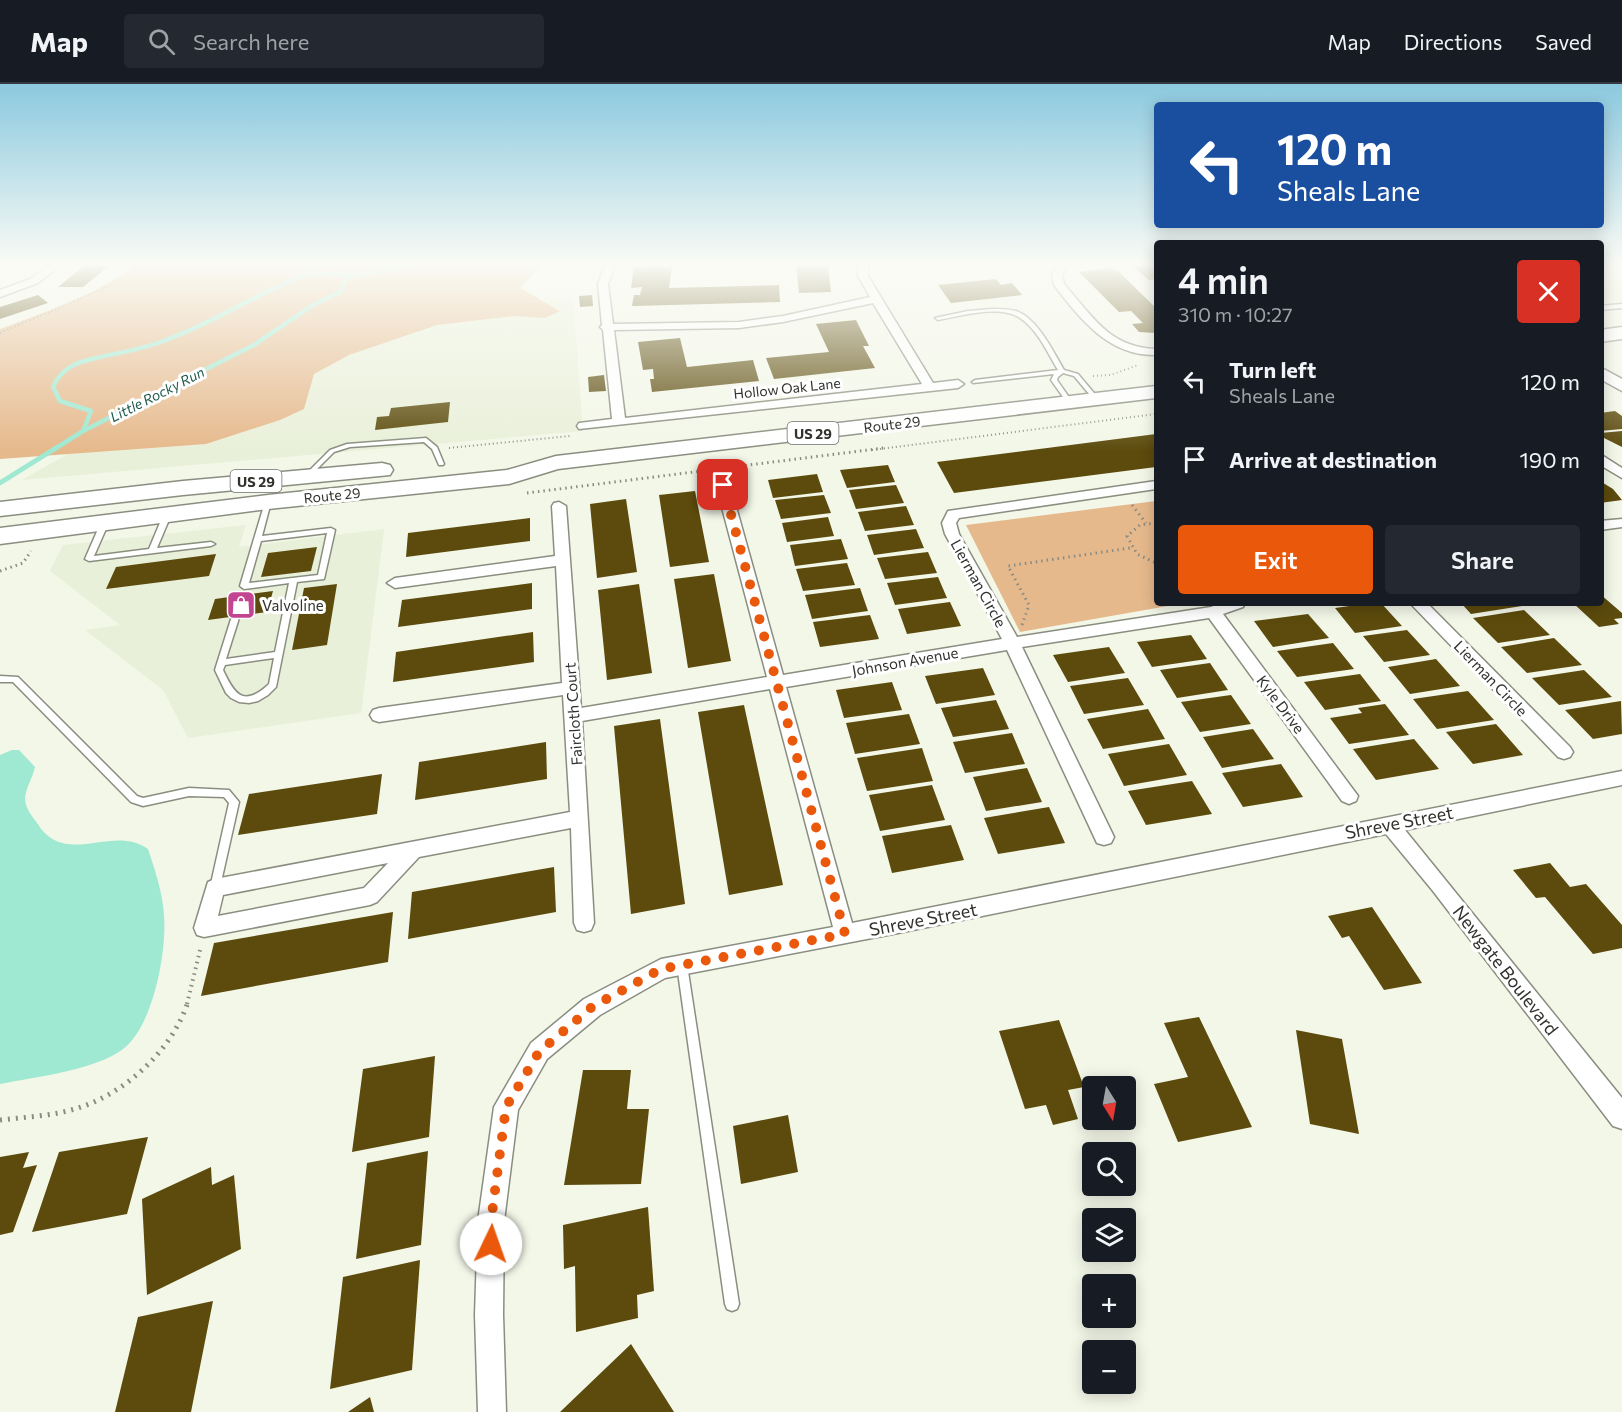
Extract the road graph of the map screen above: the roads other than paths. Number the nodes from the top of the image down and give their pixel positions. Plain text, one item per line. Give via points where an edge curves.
1 (606, 327) edge
2 (892, 327) edge
3 (1032, 327) edge
4 (1098, 327) edge
5 (1622, 333) edge
6 (1604, 335) edge
7 (1154, 352) edge
8 (1062, 370) junction
9 (1604, 375) edge
10 (975, 382) dead end
11 (958, 384) dead end
12 (1622, 386) edge
13 (929, 387) junction
14 (1154, 392) edge
15 (1097, 400) junction
16 (1070, 403) junction
17 (619, 422) junction
18 (583, 426) dead end
19 (1604, 461) edge
20 (556, 463) junction
21 (1622, 474) edge
22 (723, 485) dead end
23 (1154, 485) edge
24 (268, 502) junction
25 (559, 506) dead end
26 (0, 509) edge
27 (167, 515) junction
28 (105, 522) junction
29 (1622, 523) edge
30 (1604, 525) edge
31 (0, 537) edge
32 (258, 539) junction
33 (211, 544) dead end
34 (152, 551) junction
35 (563, 560) junction
36 (293, 581) junction
37 (395, 583) dead end
38 (1229, 606) edge
39 (1421, 606) edge
40 (1213, 612) junction
41 (235, 618) dead end
42 (1018, 642) junction
43 (278, 651) junction
44 (221, 663) junction
45 (0, 679) edge
46 (776, 683) junction
47 (571, 688) junction
48 (379, 715) dead end
49 (572, 716) junction
50 (1563, 753) dead end
51 (1622, 778) edge
52 (1348, 796) dead end
53 (580, 818) junction
54 (1389, 824) junction
55 (1104, 837) dead end
56 (414, 849) junction
57 (215, 888) junction
58 (584, 923) dead end
59 (845, 934) junction
60 (682, 965) junction
61 (1622, 1117) edge
62 (732, 1304) dead end
63 (492, 1412) edge

1 - 17 street
2 - 13 street
3 - 8 lane
4 - 7 street via 1115,345 1140,354
5 - 6 main road
8 - 10 lane
8 - 15 lane via 1076,375
8 - 16 lane via 1054,380
9 - 12 street
11 - 13 street, Hollow Oak Lane
13 - 17 street, Hollow Oak Lane
14 - 15 main road, Route 29 / US 29
15 - 16 main road, Route 29 / US 29
16 - 20 main road, Route 29 / US 29
17 - 18 street, Hollow Oak Lane
19 - 21 street
20 - 24 main road, Route 29 / US 29 via 509,477
20 - 26 main road, Route 29 / US 29 via 512,458
22 - 46 street
23 - 42 street, Lierman Circle via 953,514 949,523 952,534
24 - 27 main road, Route 29 / US 29
24 - 32 lane
25 - 35 street, Faircloth Court
27 - 28 main road, Route 29 / US 29
27 - 34 lane
28 - 31 main road, Route 29 / US 29
28 - 34 lane via 89,559
29 - 30 street
32 - 36 lane via 243,591
32 - 36 lane via 332,530 321,577
33 - 34 lane
35 - 37 street
35 - 47 street, Faircloth Court
36 - 43 lane
38 - 40 street, Johnson Avenue
39 - 50 street, Lierman Circle
40 - 42 street, Johnson Avenue
40 - 52 street, Kyle Drive
41 - 44 lane
42 - 46 street, Johnson Avenue
42 - 55 street, Lierman Circle
43 - 44 lane
43 - 44 lane via 273,685 254,699 239,700 232,695 219,670
45 - 57 lane via 15,679 134,799 143,802 189,792 226,793 234,802
46 - 49 street, Johnson Avenue
46 - 59 street
47 - 48 street
47 - 49 street, Faircloth Court
49 - 53 street, Faircloth Court
51 - 54 street, Shreve Street
53 - 56 street
53 - 58 street, Faircloth Court
54 - 59 street, Shreve Street
54 - 61 street, Newgate Boulevard
56 - 57 street
56 - 57 street via 370,896 204,927
59 - 60 street, Shreve Street
60 - 62 lane
60 - 63 street, Shreve Street via 661,969 592,1007 539,1052 506,1107 491,1221

